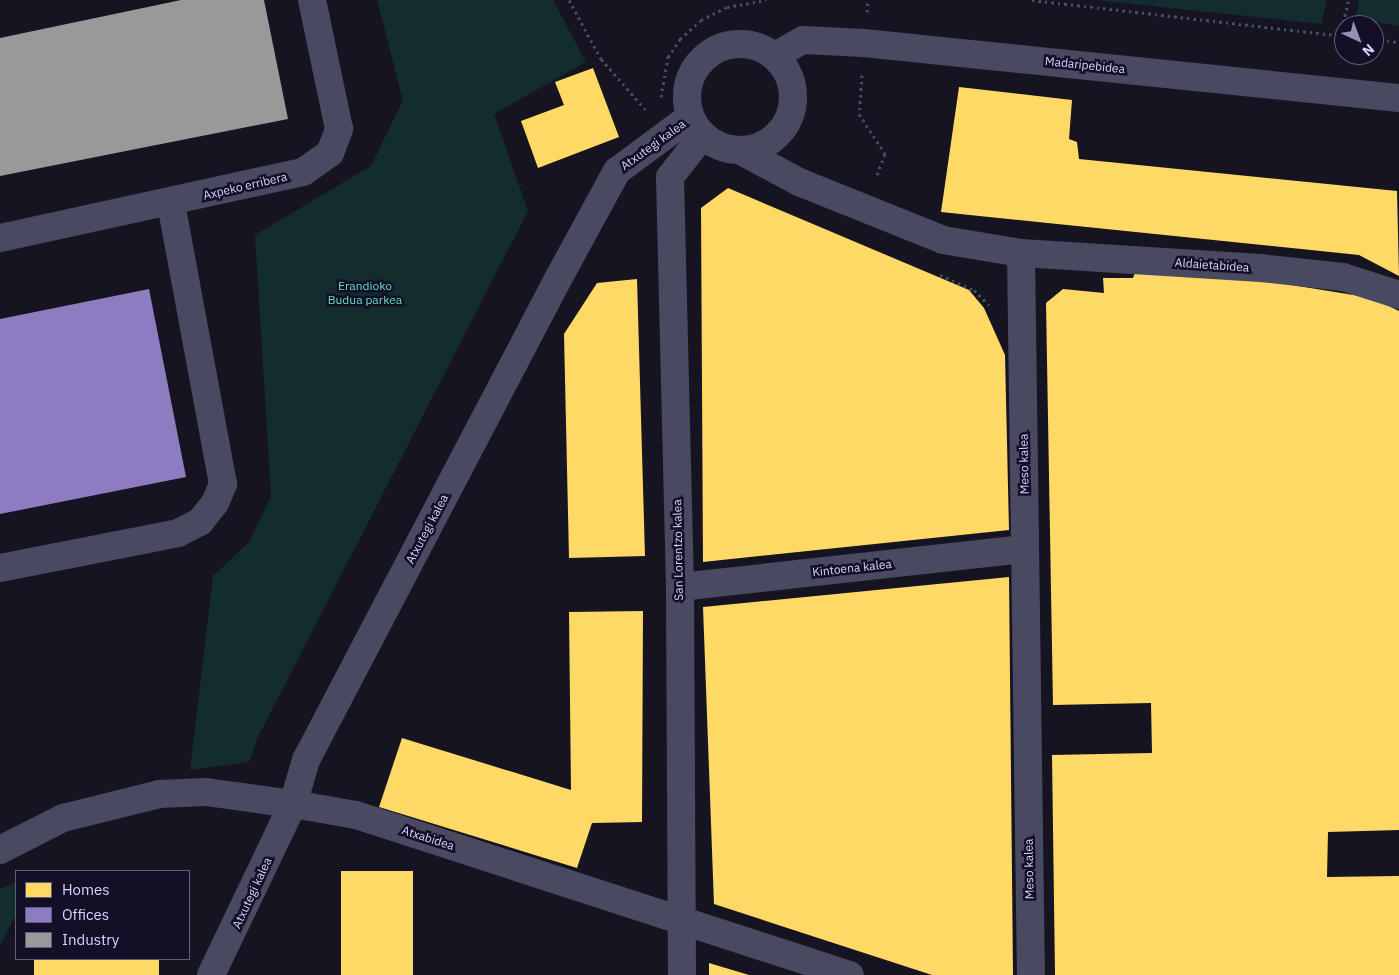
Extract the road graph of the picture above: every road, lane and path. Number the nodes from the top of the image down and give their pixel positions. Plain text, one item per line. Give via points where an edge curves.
1 (312, 0) edge
2 (569, 0) edge
3 (766, 0) edge
4 (1032, 0) edge
5 (1349, 0) edge
6 (1346, 15) edge
7 (1334, 35) edge
8 (1384, 40) edge
9 (1399, 42) edge
10 (775, 56) junction
11 (1399, 98) edge
12 (660, 102) dead end
13 (652, 118) dead end
14 (696, 126) junction
15 (741, 151) junction
16 (171, 203) junction
17 (0, 238) edge
18 (1021, 253) junction
19 (1399, 295) edge
20 (1024, 549) junction
21 (0, 568) edge
22 (680, 588) junction
23 (293, 804) junction
24 (0, 850) edge
25 (682, 918) junction
26 (211, 975) edge
27 (682, 975) edge
28 (850, 975) edge
29 (1031, 975) edge

1 - 16 street, Axpeko erribera via 339,129 330,153 303,172
2 - 13 path via 601,59
3 - 12 path via 726,7 701,20 680,39 668,56
4 - 7 path
5 - 6 path
8 - 9 path
10 - 11 street, Madaripebidea via 803,40 864,43
10 - 14 street via 747,44 731,44 716,49 703,59 688,86
10 - 15 street via 787,71 793,88 794,106 787,124 775,138 759,148
14 - 15 street via 720,147
14 - 22 street, San Lorentzo kalea via 670,177
14 - 23 street, Atxutegi kalea via 618,171 306,760
15 - 18 street via 799,182 943,240
16 - 17 street, Axpeko erribera
16 - 21 street via 223,484 216,503 200,522 178,533
18 - 19 street, Aldaietabidea via 1261,268 1343,277
18 - 20 street, Meso kalea
20 - 22 street, Kintoena kalea
20 - 29 street, Meso kalea
22 - 25 street, San Lorentzo kalea
23 - 24 street, Atxabidea via 206,792 159,794 63,818
23 - 25 street, Atxabidea via 356,815
23 - 26 street, Atxutegi kalea
25 - 27 street, San Lorentzo kalea
25 - 28 street, Atxabidea

